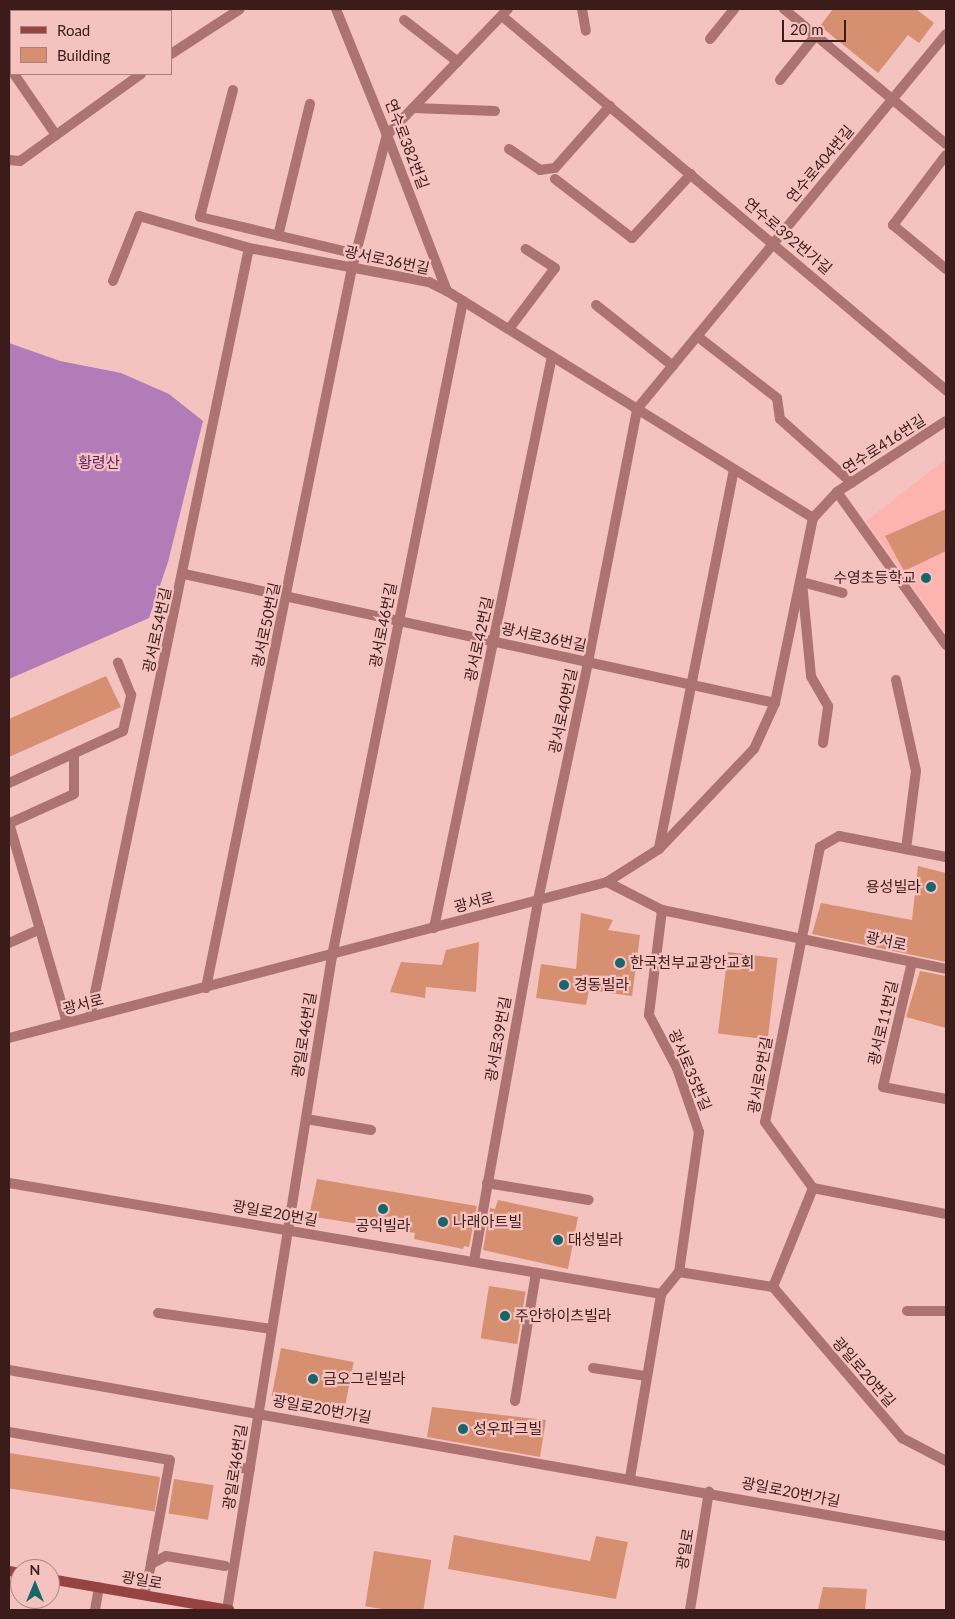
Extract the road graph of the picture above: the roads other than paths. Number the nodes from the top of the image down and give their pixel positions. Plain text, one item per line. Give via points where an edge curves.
1 (240, 9) edge
2 (336, 9) edge
3 (582, 9) edge
4 (734, 9) edge
5 (784, 9) edge
6 (505, 12) edge
7 (404, 20) dead end
8 (586, 31) dead end
9 (946, 34) edge
10 (816, 35) junction
11 (710, 39) dead end
12 (172, 53) edge
13 (458, 62) junction
14 (15, 75) edge
15 (137, 75) edge
16 (780, 80) dead end
17 (233, 90) dead end
18 (893, 99) junction
19 (310, 104) dead end
20 (610, 106) junction
21 (414, 108) junction
22 (495, 111) dead end
23 (56, 135) junction
24 (388, 135) junction
25 (946, 144) edge
26 (509, 149) dead end
27 (946, 155) edge
28 (9, 160) edge
29 (691, 174) junction
30 (556, 179) dead end
31 (278, 236) junction
32 (774, 243) junction
33 (249, 248) junction
34 (526, 249) dead end
35 (356, 254) junction
36 (352, 268) junction
37 (946, 269) edge
38 (113, 281) dead end
39 (447, 291) junction
40 (463, 301) junction
41 (596, 305) dead end
42 (509, 329) junction
43 (697, 336) junction
44 (552, 356) junction
45 (673, 366) junction
46 (946, 390) edge
47 (637, 409) junction
48 (946, 421) edge
49 (734, 469) junction
50 (852, 483) junction
51 (837, 492) junction
52 (813, 518) junction
53 (184, 574) junction
54 (802, 582) junction
55 (843, 593) dead end
56 (287, 596) junction
57 (399, 621) junction
58 (494, 642) junction
59 (946, 645) edge
60 (588, 662) junction
61 (118, 664) dead end
62 (896, 680) dead end
63 (692, 685) junction
64 (776, 703) junction
65 (823, 743) dead end
66 (74, 754) junction
67 (9, 782) edge
68 (9, 823) edge
69 (659, 849) junction
70 (906, 849) junction
71 (946, 857) edge
72 (607, 882) junction
73 (538, 900) junction
74 (662, 910) junction
75 (434, 928) junction
76 (40, 929) junction
77 (800, 939) junction
78 (9, 943) edge
79 (332, 956) junction
80 (912, 962) junction
81 (946, 969) edge
82 (206, 988) junction
83 (90, 1017) junction
84 (67, 1023) junction
85 (9, 1038) edge
86 (946, 1099) edge
87 (306, 1119) junction
88 (371, 1130) dead end
89 (9, 1183) edge
90 (487, 1184) junction
91 (813, 1188) junction
92 (589, 1200) dead end
93 (946, 1214) edge
94 (288, 1230) junction
95 (474, 1261) junction
96 (680, 1272) junction
97 (536, 1273) junction
98 (773, 1287) junction
99 (661, 1294) junction
100 (907, 1311) dead end
101 (946, 1311) edge
102 (158, 1313) dead end
103 (272, 1329) junction
104 (593, 1368) dead end
105 (9, 1370) edge
106 (646, 1376) junction
107 (515, 1402) dead end
108 (258, 1413) junction
109 (9, 1432) edge
110 (946, 1461) edge
111 (234, 1467) dead end
112 (250, 1469) junction
113 (630, 1478) junction
114 (709, 1492) junction
115 (946, 1536) edge
116 (151, 1564) junction
117 (225, 1566) dead end
118 (60, 1581) edge
119 (99, 1587) junction
120 (144, 1595) junction
121 (95, 1610) edge
122 (228, 1610) edge
123 (690, 1610) edge

1 - 12 street
2 - 24 street, 연수로382번길
3 - 8 street
4 - 11 street
5 - 10 street
6 - 13 street
6 - 20 street, 연수로392번가길
7 - 13 street
9 - 18 street, 연수로404번길
10 - 16 street
10 - 18 street
13 - 21 street
14 - 23 street
15 - 23 street
17 - 31 street via 200,217
18 - 25 street
18 - 32 street, 연수로404번길
19 - 31 street
20 - 26 street via 555,168 540,170
20 - 29 street, 연수로392번가길
21 - 22 street
21 - 24 street
23 - 28 street via 20,161
24 - 35 street, 광서로50번길
24 - 39 street, 연수로382번길
27 - 37 street via 893,225
29 - 30 street via 632,238
29 - 32 street, 연수로392번가길
31 - 35 street
32 - 43 street, 연수로404번길
32 - 46 street, 연수로392번가길
33 - 36 street, 광서로36번길
33 - 38 street, 광서로36번길 via 139,216
33 - 53 street, 광서로54번길
34 - 42 street via 555,268
35 - 36 street, 광서로50번길
36 - 39 street, 광서로36번길 via 429,282
36 - 56 street, 광서로50번길
39 - 40 street, 광서로36번길
40 - 42 street, 광서로36번길
40 - 57 street, 광서로46번길
41 - 45 street
42 - 44 street, 광서로36번길
43 - 45 street, 연수로404번길
43 - 50 street via 778,398 780,419
44 - 47 street, 광서로36번길
44 - 58 street, 광서로42번길
45 - 47 street, 연수로404번길
47 - 49 street, 광서로36번길
47 - 60 street, 광서로40번길
48 - 50 street, 연수로416번길
49 - 52 street, 광서로36번길
49 - 63 street
50 - 51 street, 연수로416번길
51 - 52 street, 연수로416번길
51 - 59 street, 연수로416번길
52 - 54 street
53 - 56 street, 광서로36번길
53 - 83 street, 광서로54번길
54 - 55 street
54 - 64 street
54 - 65 street via 811,676 828,706
56 - 57 street, 광서로36번길
56 - 82 street, 광서로50번길
57 - 58 street, 광서로36번길
57 - 79 street, 광서로46번길
58 - 60 street, 광서로36번길
58 - 75 street, 광서로42번길
60 - 63 street, 광서로36번길
60 - 73 street, 광서로40번길
61 - 66 street via 131,696 123,731
62 - 70 street via 916,771
63 - 64 street, 광서로36번길
63 - 69 street
64 - 69 street via 754,749
66 - 67 street
66 - 68 street via 74,794
68 - 76 street
69 - 72 street
70 - 71 street, 광서로9번길
70 - 77 street, 광서로9번길 via 839,836 820,847
72 - 73 street, 광서로
72 - 74 street, 광서로
73 - 75 street, 광서로
73 - 90 street, 광서로39번길
74 - 77 street, 광서로
74 - 96 street, 광서로35번길 via 649,1015 677,1068 699,1132
75 - 79 street, 광서로
76 - 78 street
76 - 84 street
77 - 80 street, 광서로
77 - 91 street, 광서로9번길 via 765,1122
79 - 82 street, 광서로
79 - 87 street, 광일로46번길
80 - 81 street, 광서로
80 - 86 street, 광서로11번길 via 883,1087
82 - 83 street, 광서로
83 - 84 street, 광서로
84 - 85 street, 광서로
87 - 88 street
87 - 94 street, 광일로46번길
89 - 94 street, 광일로20번길
90 - 92 street
90 - 95 street, 광서로39번길
91 - 93 street
91 - 98 street
94 - 95 street, 광일로20번길
94 - 103 street, 광일로46번길
95 - 97 street, 광일로20번길
96 - 98 street
96 - 99 street
97 - 99 street, 광일로20번길
97 - 107 street
98 - 110 street, 광일로20번길 via 902,1438
99 - 106 street
100 - 101 street
102 - 103 street
103 - 108 street, 광일로46번길
104 - 106 street
105 - 108 street, 광일로20번가길
106 - 113 street
108 - 112 street, 광일로46번길
108 - 113 street, 광일로20번가길
109 - 116 street via 170,1460
111 - 112 street
112 - 122 street, 광일로46번길
113 - 114 street, 광일로20번가길
114 - 115 street, 광일로20번가길
114 - 123 street, 광일로
116 - 117 street via 166,1556
116 - 120 street
118 - 119 street, 광일로
119 - 120 street, 광일로
119 - 121 street
120 - 122 street, 광일로

